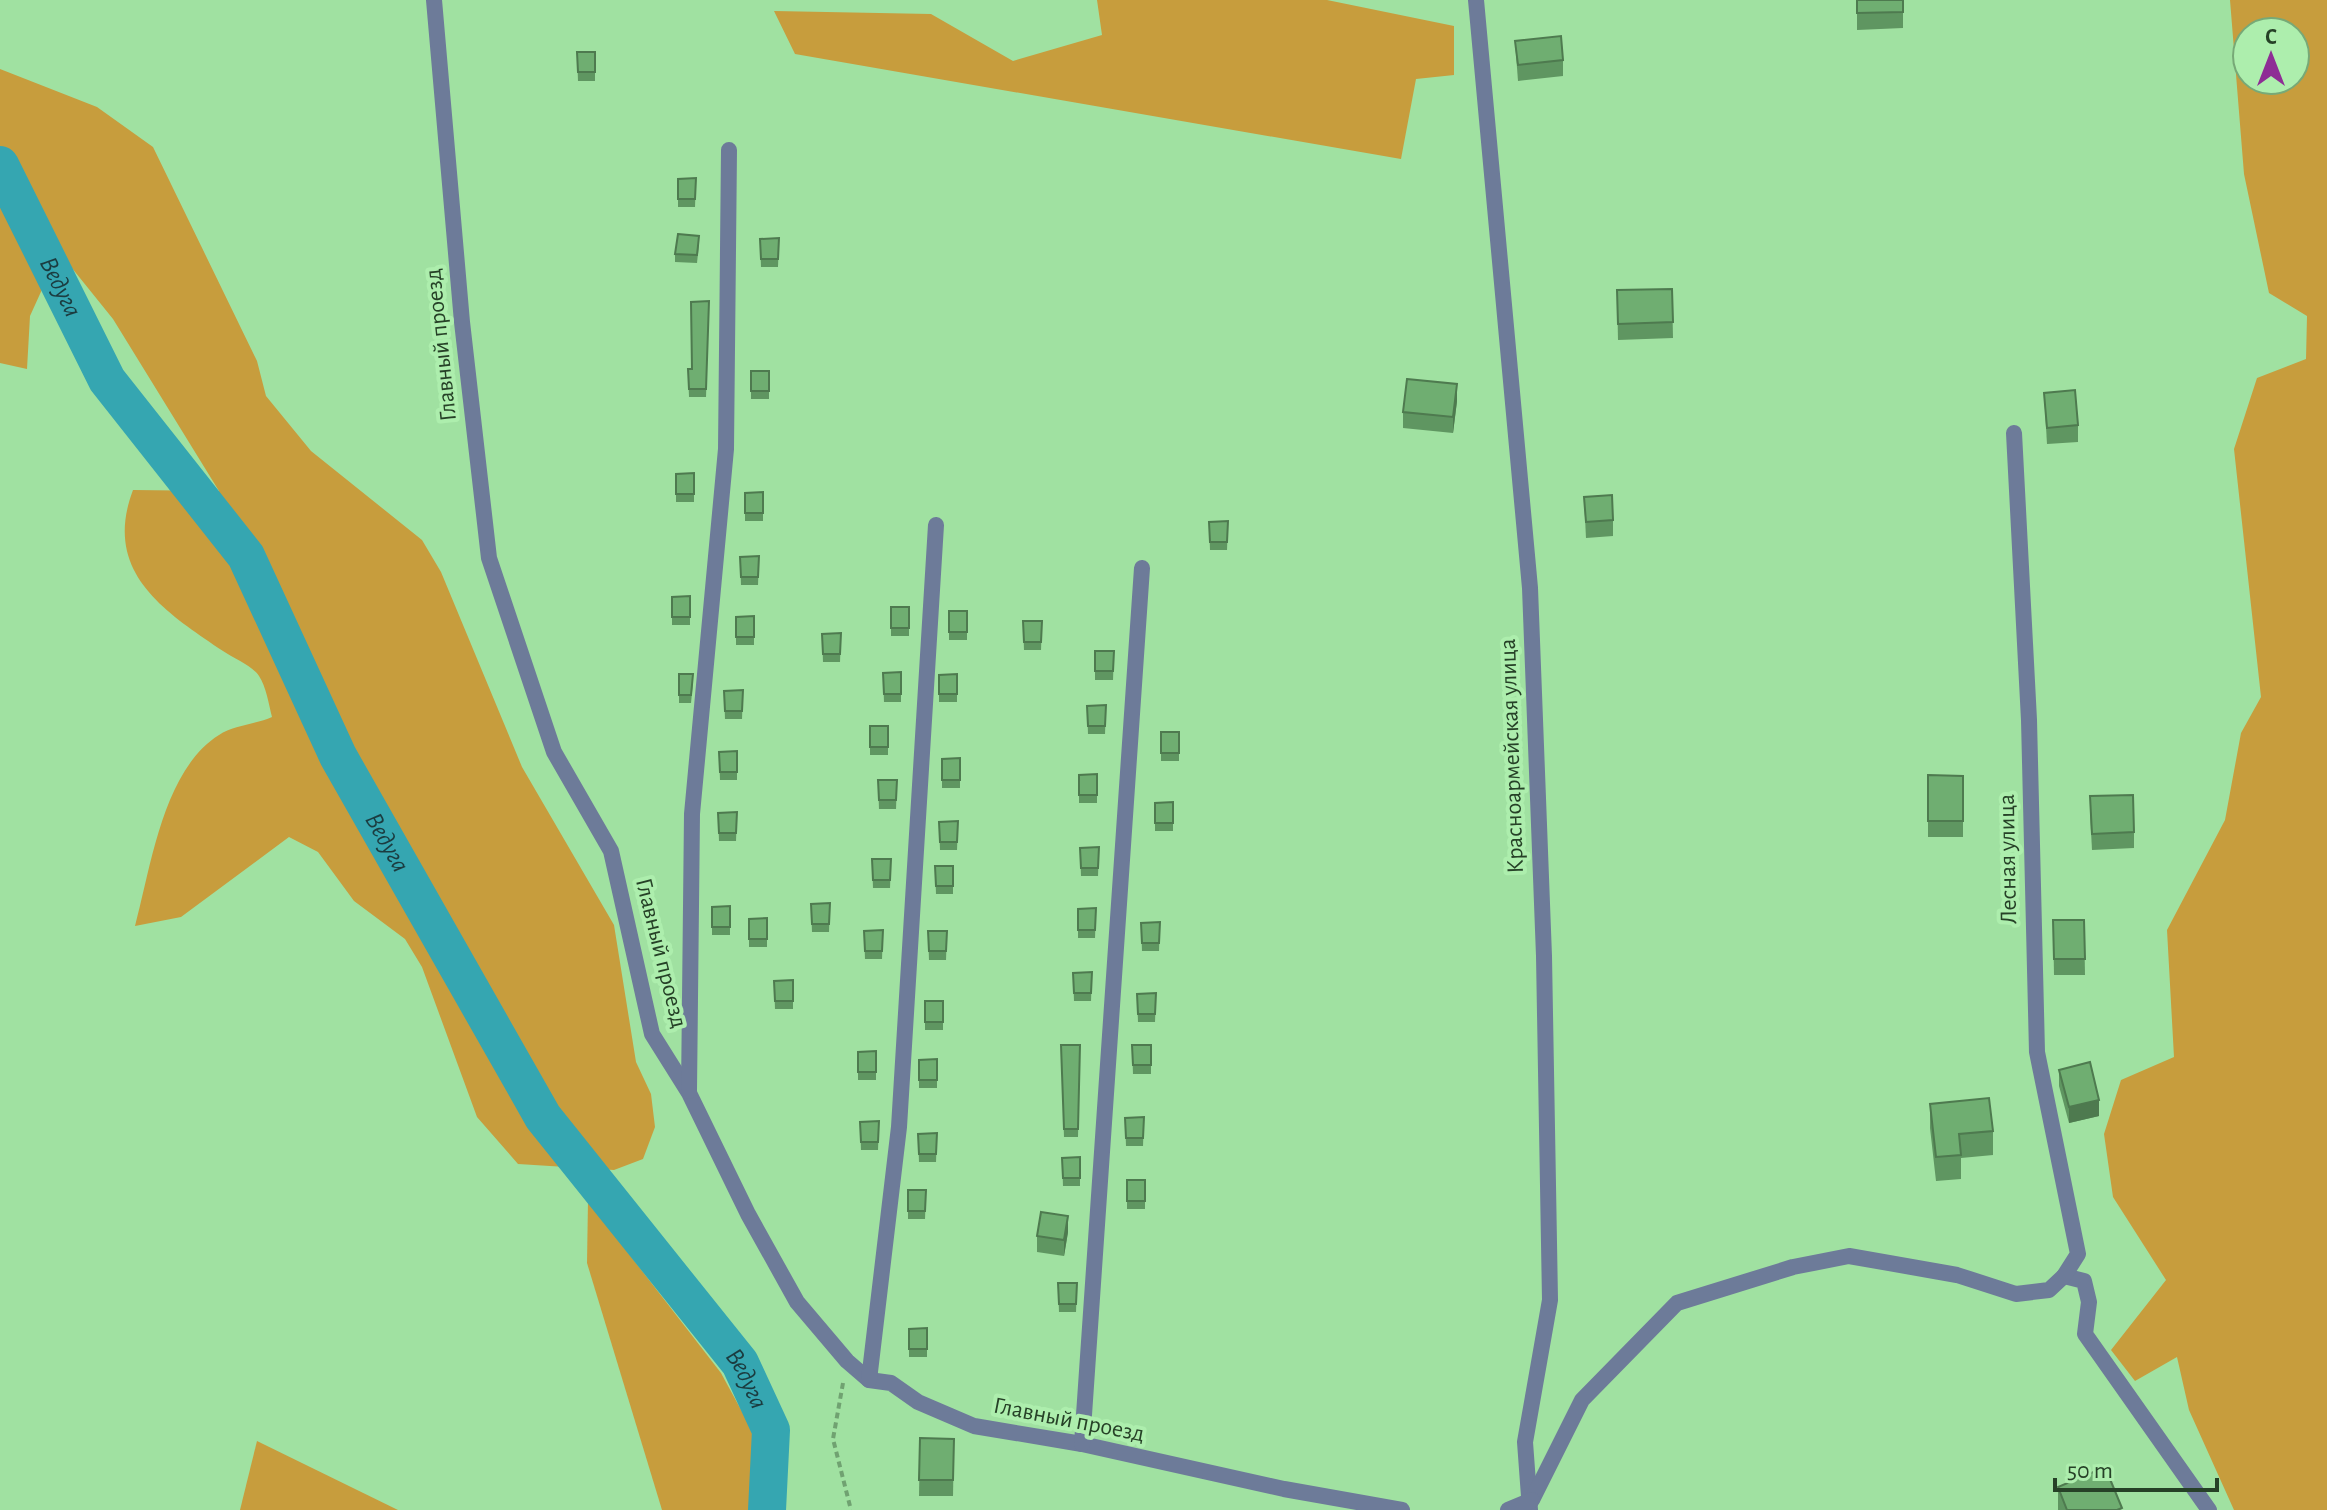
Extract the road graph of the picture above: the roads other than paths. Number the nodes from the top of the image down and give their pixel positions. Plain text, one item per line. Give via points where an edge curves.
1 (434, 0) edge
2 (1476, 0) edge
3 (729, 150) dead end
4 (2014, 433) dead end
5 (936, 525) dead end
6 (1142, 568) dead end
7 (689, 1093) junction
8 (2064, 1276) junction
9 (869, 1380) junction
10 (1082, 1444) junction
11 (1531, 1505) edge
12 (1402, 1510) edge
13 (1508, 1510) edge
14 (2209, 1510) edge

1 - 7 street, Главный проезд via 489,558 554,752 611,851 652,1034
2 - 11 street, Красноармейская улица via 1530,588 1542,910 1550,1300 1525,1442
3 - 7 street via 726,449 692,814
4 - 8 street, Лесная улица via 2029,720 2037,1052 2078,1254
5 - 9 street via 899,1127
6 - 10 street
7 - 9 street, Главный проезд via 797,1302
8 - 11 street via 2049,1290 2016,1294 1957,1275 1849,1256 1793,1267 1677,1303 1582,1400
8 - 14 street via 2084,1281 2089,1302 2085,1334
9 - 10 street, Главный проезд via 891,1383 918,1402 974,1426
10 - 12 street, Главный проезд
11 - 13 street

